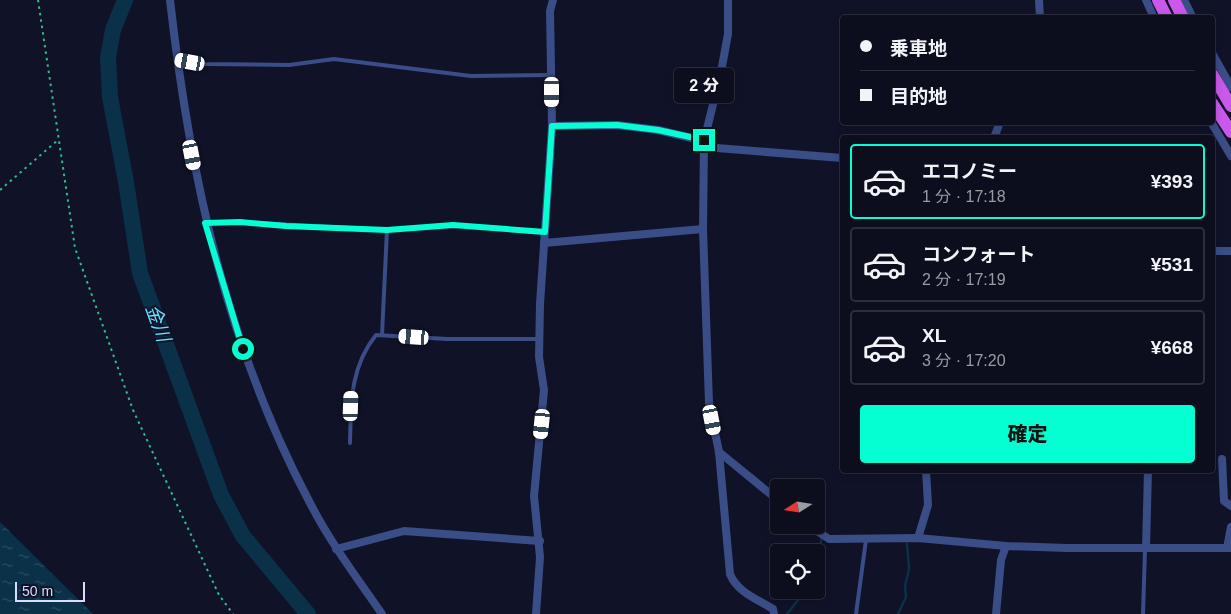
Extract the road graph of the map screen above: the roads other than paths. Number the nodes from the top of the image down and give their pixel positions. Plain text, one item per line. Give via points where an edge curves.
1 (170, 0) edge
2 (552, 0) edge
3 (728, 0) edge
4 (1039, 0) edge
5 (1146, 0) edge
6 (1158, 0) edge
7 (1174, 0) edge
8 (1184, 0) edge
9 (1040, 15) edge
10 (1153, 15) edge
11 (1166, 15) edge
12 (1182, 15) edge
13 (1192, 15) edge
14 (1215, 58) edge
15 (176, 59) junction
16 (552, 75) junction
17 (1215, 79) edge
18 (1231, 87) edge
19 (1231, 106) edge
20 (1215, 107) edge
21 (1213, 125) edge
22 (552, 126) junction
23 (1231, 132) edge
24 (704, 144) junction
25 (1231, 156) edge
26 (840, 158) edge
27 (205, 223) junction
28 (703, 229) junction
29 (387, 230) junction
30 (545, 232) junction
31 (544, 243) junction
32 (1215, 251) edge
33 (1231, 251) edge
34 (382, 334) junction
35 (539, 339) junction
36 (350, 443) dead end
37 (718, 452) junction
38 (1222, 459) dead end
39 (926, 473) edge
40 (1148, 473) edge
41 (770, 494) edge
42 (1231, 506) edge
43 (1231, 527) edge
44 (821, 534) edge
45 (918, 538) junction
46 (866, 540) junction
47 (540, 541) junction
48 (1006, 546) junction
49 (1146, 548) junction
50 (1229, 548) edge
51 (336, 549) junction
52 (382, 614) edge
53 (536, 614) edge
54 (774, 614) edge
55 (856, 614) edge
56 (996, 614) edge
57 (1143, 614) edge

1 - 15 street
2 - 16 street
3 - 24 street via 728,34
4 - 9 street
5 - 10 street
6 - 11 highway
7 - 12 highway
8 - 13 street
14 - 18 street
15 - 16 lane via 204,64 289,66 334,60 471,76
15 - 27 street
16 - 22 street
17 - 19 highway
20 - 23 highway
21 - 25 street
22 - 24 street via 617,125 658,130
22 - 30 street
24 - 26 street
24 - 28 street
27 - 29 lane
27 - 51 street via 256,384 285,454
28 - 31 street
28 - 37 street via 709,403
29 - 30 lane via 453,225
29 - 34 lane
30 - 31 street
31 - 35 street
32 - 33 street
34 - 35 lane via 447,339
34 - 36 lane via 376,335 367,346 352,387
35 - 47 street via 544,390 534,496
37 - 41 street
37 - 54 street via 730,574 741,590 773,609
38 - 42 street via 1224,501
39 - 45 street via 928,505
40 - 49 street
43 - 50 street
44 - 46 street via 829,540
45 - 46 street
45 - 48 street
46 - 55 lane
47 - 51 street via 404,531
47 - 53 street
48 - 49 street
48 - 56 street via 1001,560
49 - 50 street
49 - 57 lane
51 - 52 street

